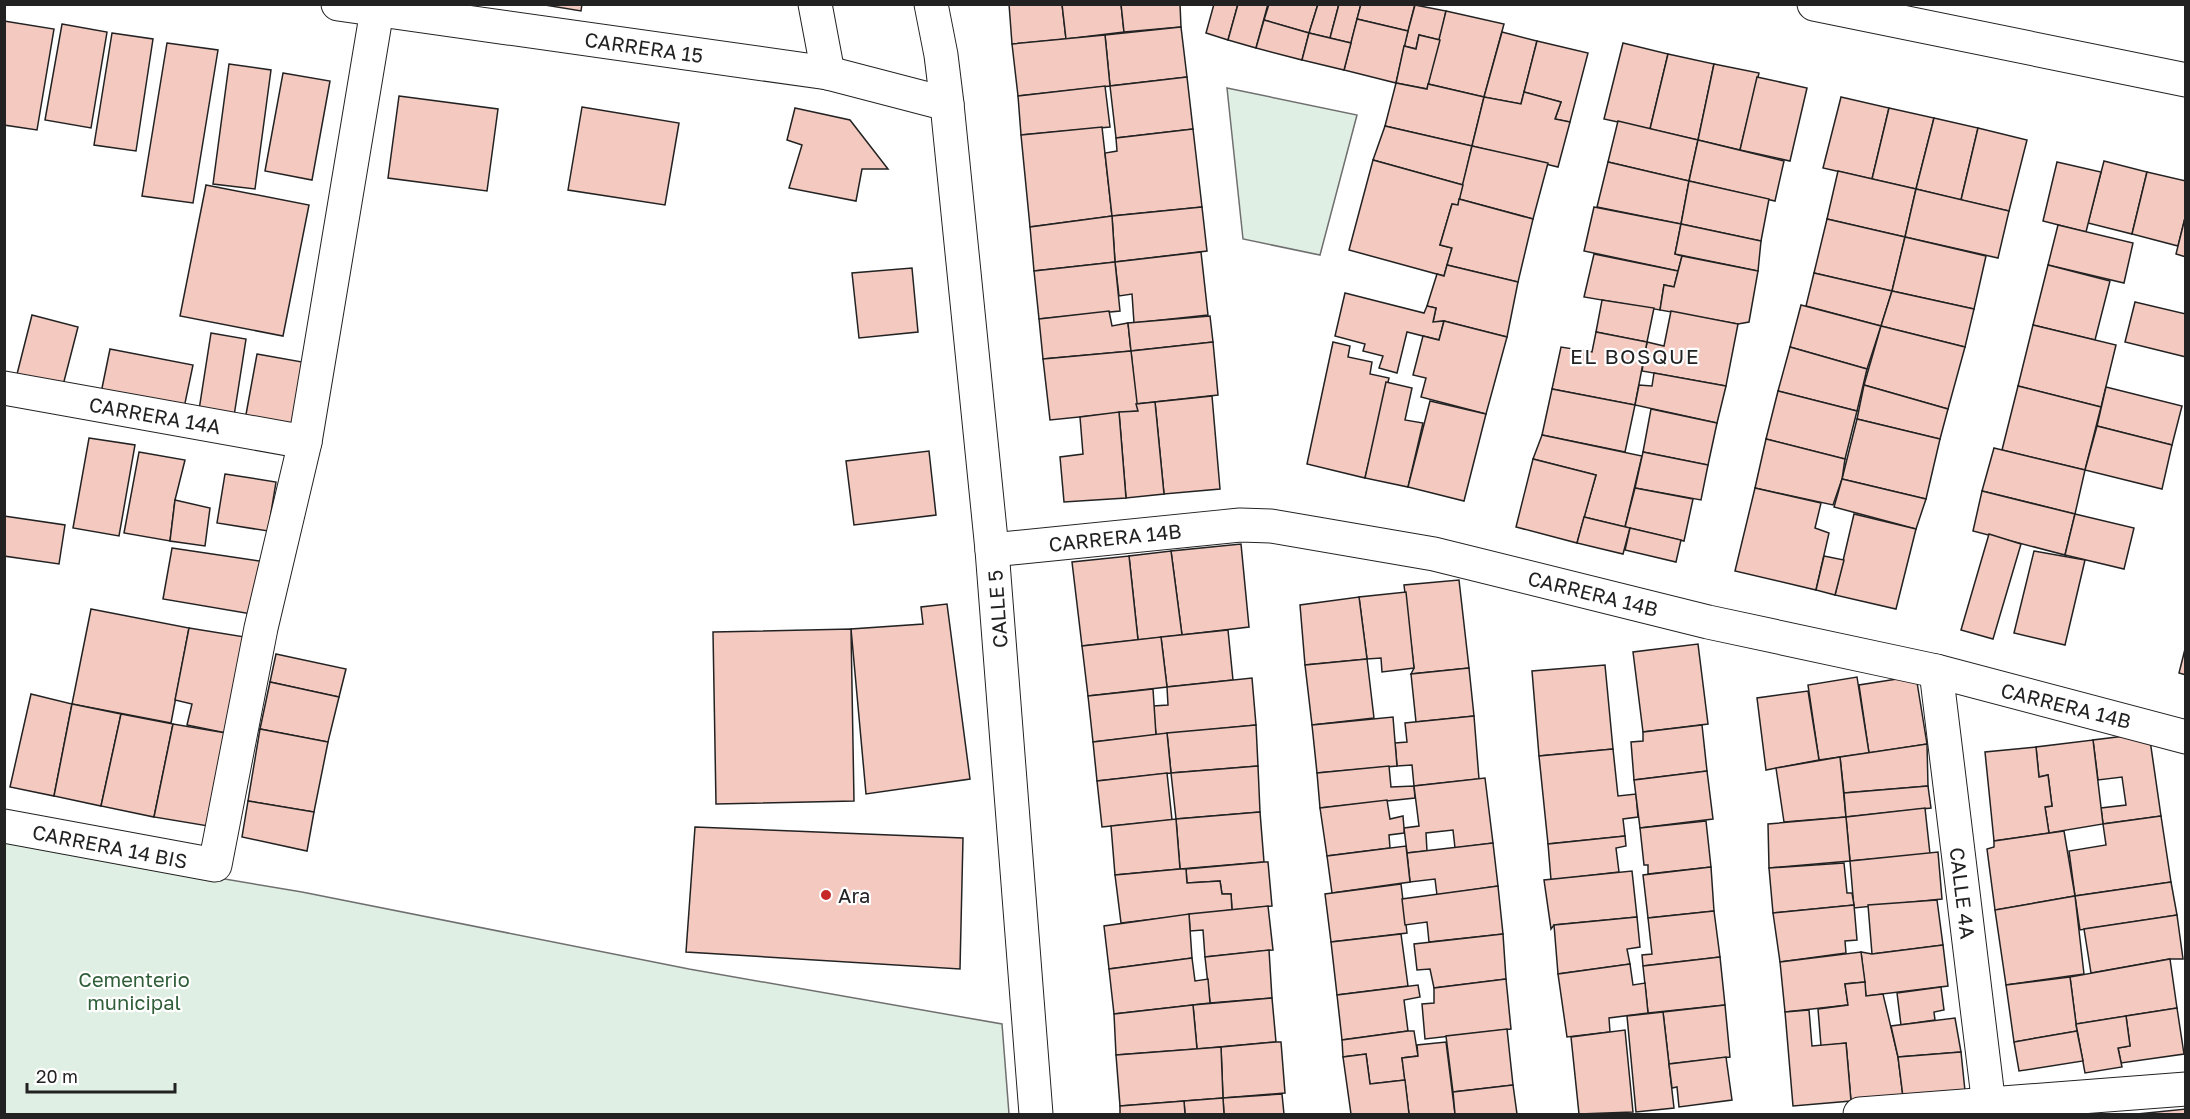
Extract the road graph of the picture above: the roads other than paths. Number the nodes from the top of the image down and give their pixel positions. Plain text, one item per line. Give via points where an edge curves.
1 (338, 4) edge
2 (815, 4) edge
3 (931, 4) edge
4 (1814, 4) edge
5 (377, 10) junction
6 (828, 73) junction
7 (2186, 80) edge
8 (947, 104) junction
9 (4, 388) edge
10 (305, 442) junction
11 (992, 550) junction
12 (1936, 671) junction
13 (2185, 746) edge
14 (4, 826) edge
15 (2186, 1089) edge
16 (1989, 1110) edge
17 (1036, 1114) edge
18 (1860, 1114) edge

1 - 5 street, CARRERA 15
2 - 6 street
3 - 8 street, CALLE 5
4 - 7 street
5 - 6 street, CARRERA 15
5 - 10 street
6 - 8 street, CARRERA 15
8 - 11 street, CALLE 5
9 - 10 street, CARRERA 14A
10 - 14 street, CARRERA 14 BIS via 261,628 215,865
11 - 12 street, CARRERA 14B via 1240,525 1271,526 1434,554 1708,622
11 - 17 street, CALLE 5
12 - 13 street, CARRERA 14B
12 - 16 street, CALLE 4A
15 - 16 street
16 - 18 street

